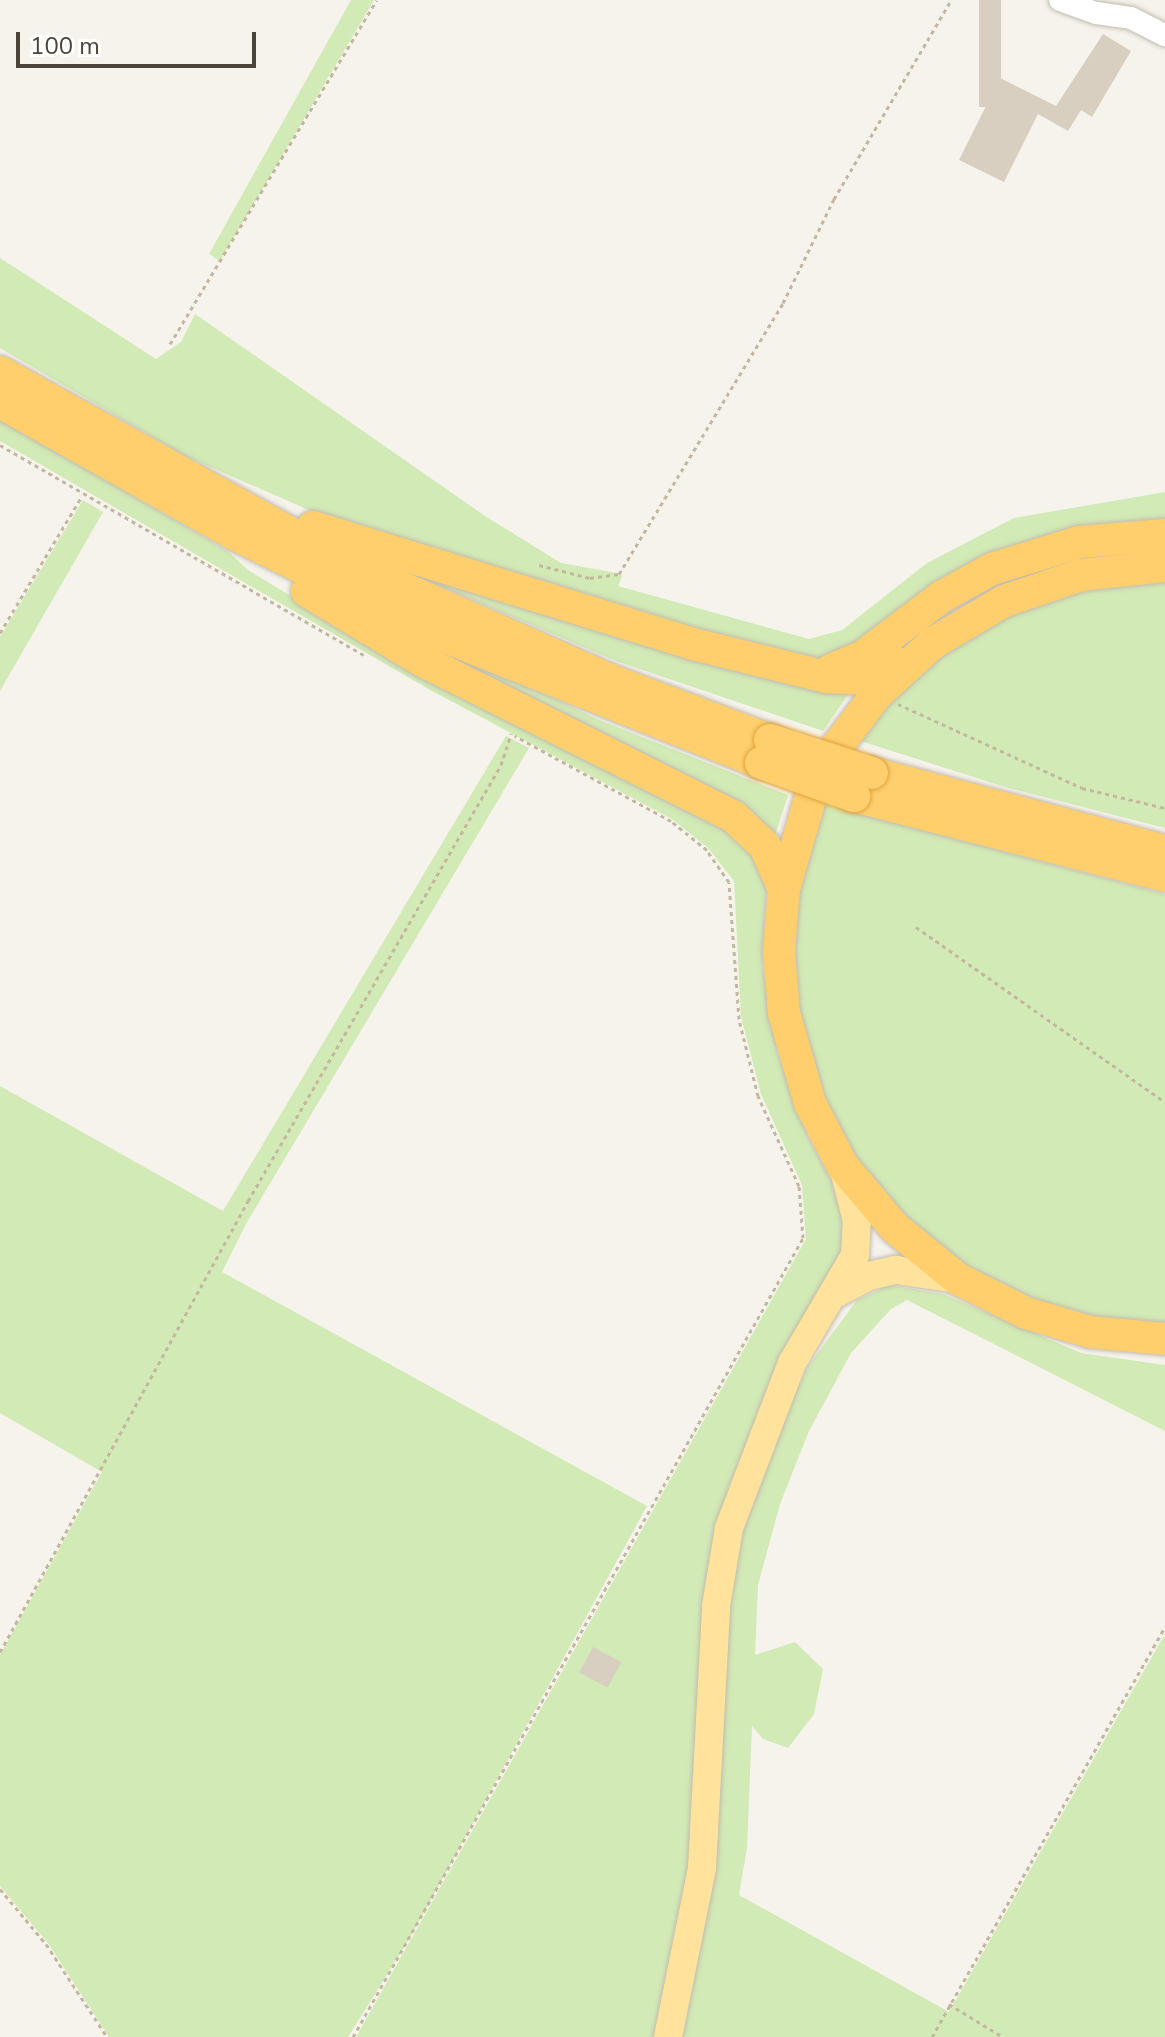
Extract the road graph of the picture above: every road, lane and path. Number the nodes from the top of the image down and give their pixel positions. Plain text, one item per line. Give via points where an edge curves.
1 (377, 0) edge
2 (951, 0) edge
3 (1060, 0) edge
4 (1165, 35) edge
5 (170, 344) dead end
6 (0, 372) edge
7 (0, 402) edge
8 (0, 445) edge
9 (145, 456) junction
10 (82, 496) junction
11 (234, 534) junction
12 (1165, 535) edge
13 (539, 565) dead end
14 (1165, 566) edge
15 (0, 633) edge
16 (366, 656) dead end
17 (912, 660) junction
18 (802, 671) junction
19 (877, 694) junction
20 (498, 727) dead end
21 (511, 734) junction
22 (766, 752) junction
23 (863, 784) junction
24 (1165, 808) edge
25 (1165, 851) edge
26 (1165, 876) edge
27 (784, 889) junction
28 (916, 927) dead end
29 (1165, 1102) edge
30 (842, 1165) junction
31 (958, 1279) junction
32 (837, 1293) junction
33 (1165, 1339) edge
34 (1165, 1627) edge
35 (0, 1652) edge
36 (0, 1889) edge
37 (949, 2004) junction
38 (107, 2037) edge
39 (353, 2037) edge
40 (668, 2037) edge
41 (932, 2037) edge
42 (1003, 2037) edge

1 - 5 path
2 - 13 path via 834,199 783,303 619,574 590,578
3 - 4 lane via 1131,18
6 - 9 highway
7 - 11 highway
8 - 10 path
9 - 18 highway via 183,465 267,508 360,544 693,644
9 - 22 highway via 335,558
10 - 15 path
10 - 16 path via 250,586
11 - 22 highway via 430,631
11 - 27 highway via 272,569 421,660 734,817 765,846
12 - 18 highway via 1079,542 992,569 941,597 862,657 827,671
14 - 17 highway via 1108,570 1029,590 967,620
17 - 18 highway via 852,681
17 - 19 highway
19 - 24 path via 1082,788
19 - 27 highway via 839,744 810,799
20 - 21 path
21 - 35 path via 501,765 248,1201
21 - 39 path via 671,821 707,850 729,882 739,1019 758,1096 799,1186 803,1238
22 - 23 highway, bridge
23 - 25 highway
23 - 26 highway
27 - 30 highway via 780,982 790,1044 810,1103
28 - 29 path
30 - 31 highway via 895,1228
30 - 32 main road via 857,1236 855,1255
31 - 32 main road via 896,1270 869,1276
31 - 33 highway via 1058,1324
32 - 40 main road via 792,1363 729,1528 716,1606 702,1868
34 - 37 path
36 - 38 path via 46,1944
37 - 41 path
37 - 42 path

